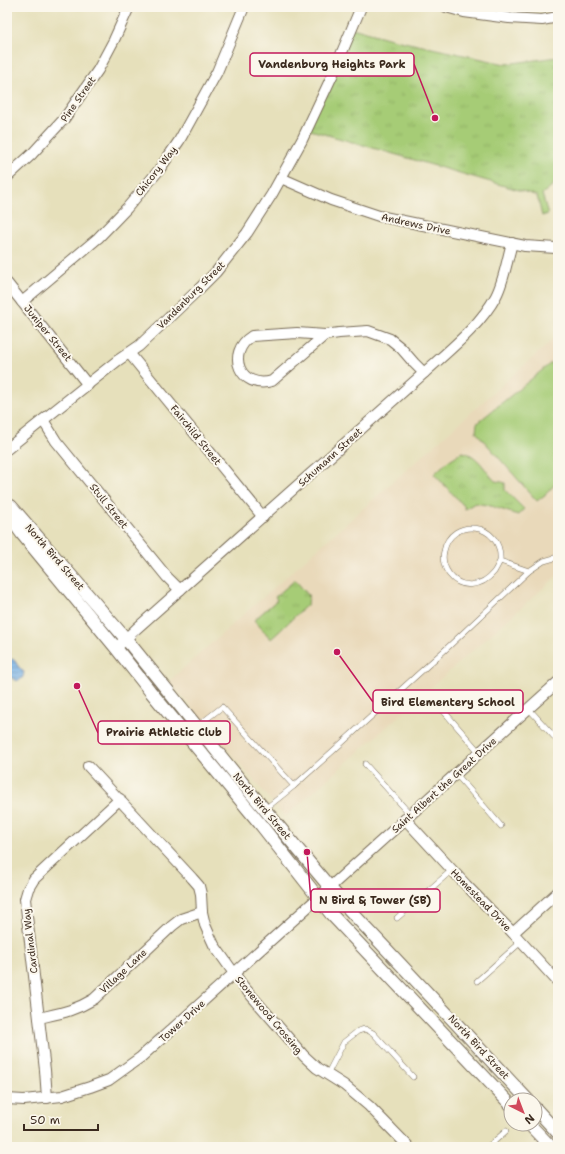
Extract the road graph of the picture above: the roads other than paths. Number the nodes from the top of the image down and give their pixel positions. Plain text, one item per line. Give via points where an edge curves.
1 (129, 7) edge
2 (244, 7) edge
3 (361, 7) edge
4 (446, 7) edge
5 (558, 17) edge
6 (7, 177) edge
7 (281, 178) junction
8 (512, 243) junction
9 (557, 249) edge
10 (7, 283) edge
11 (22, 302) junction
12 (325, 335) junction
13 (129, 353) junction
14 (424, 373) junction
15 (88, 384) junction
16 (43, 420) junction
17 (7, 449) edge
18 (7, 505) edge
19 (7, 512) edge
20 (263, 517) junction
21 (558, 557) edge
22 (500, 561) junction
23 (529, 571) junction
24 (180, 590) junction
25 (126, 639) junction
26 (116, 648) junction
27 (558, 682) edge
28 (434, 700) dead end
29 (529, 709) junction
30 (197, 726) junction
31 (186, 735) junction
32 (558, 741) edge
33 (480, 753) junction
34 (365, 764) dead end
35 (88, 766) dead end
36 (456, 774) junction
37 (294, 786) junction
38 (120, 799) junction
39 (265, 809) junction
40 (408, 816) junction
41 (501, 826) dead end
42 (452, 870) junction
43 (330, 888) junction
44 (558, 892) edge
45 (318, 897) junction
46 (202, 912) junction
47 (397, 918) dead end
48 (513, 933) junction
49 (521, 942) junction
50 (234, 974) junction
51 (477, 981) dead end
52 (558, 982) edge
53 (39, 1018) junction
54 (327, 1075) junction
55 (413, 1078) dead end
56 (520, 1092) edge
57 (503, 1097) edge
58 (47, 1098) junction
59 (7, 1099) edge
60 (543, 1116) edge
61 (505, 1132) edge
62 (537, 1132) edge
63 (558, 1132) edge
64 (409, 1147) edge
65 (488, 1147) edge
66 (551, 1147) edge

1 - 6 street, Pine Street via 98,70 64,120
2 - 11 street, Chicory Way via 213,79 179,141 159,170 98,238
3 - 7 street, Vandenburg Street via 302,140
4 - 5 street via 509,18 542,20
7 - 8 street, Andrews Drive via 331,200 378,216
7 - 13 street, Vandenburg Street via 247,233 216,272 145,341
8 - 9 street, Andrews Drive
8 - 14 street, Schumann Street via 496,296 474,326
10 - 11 street, Juniper Street
11 - 15 street, Juniper Street
12 - 12 street via 297,333 252,336 240,348 239,366 244,375 252,381 272,382
12 - 14 street via 368,331 390,339
13 - 15 street, Vandenburg Street
13 - 20 street, Fairchild Street
14 - 20 street, Schumann Street
15 - 16 street, Vandenburg Street
16 - 17 street, Vandenburg Street
16 - 24 street, Stull Street via 56,441
18 - 25 street, North Bird Street via 11,506
19 - 26 street, North Bird Street via 31,546
20 - 24 street, Schumann Street
21 - 23 lane via 544,561
22 - 22 lane via 499,549 494,538 484,531 473,528 461,530 451,537 443,553 444,565 450,575 459,582 471,585 494,573
22 - 23 lane
23 - 37 lane
24 - 25 street, Schumann Street
25 - 26 street, Schumann Street
25 - 30 street, North Bird Street
26 - 31 street, North Bird Street
27 - 29 street, Saint Albert the Great Drive
28 - 33 lane
29 - 32 lane
29 - 33 street, Saint Albert the Great Drive
30 - 31 lane
30 - 37 lane via 222,707
30 - 39 street, North Bird Street
31 - 45 street, North Bird Street
33 - 36 street, Saint Albert the Great Drive
34 - 40 lane
35 - 38 street, Stonewood Crossing
36 - 40 street, Saint Albert the Great Drive
36 - 41 lane
37 - 39 lane
38 - 46 street, Stonewood Crossing via 199,886
38 - 53 street, Cardinal Way via 34,879 28,889 25,899
39 - 43 street, North Bird Street
40 - 42 street, Homestead Drive
40 - 43 street, Saint Albert the Great Drive
42 - 47 lane
42 - 48 street, Homestead Drive
43 - 45 street, Tower Drive
43 - 56 street, North Bird Street
44 - 48 street
45 - 50 street, Tower Drive
45 - 57 street, North Bird Street via 331,914
46 - 50 street, Stonewood Crossing via 212,940
46 - 53 street, Village Lane via 172,926 94,999 66,1012
48 - 49 street, Homestead Drive
49 - 51 lane
49 - 52 street, Homestead Drive
50 - 54 street, Stonewood Crossing via 304,1056
50 - 58 street, Tower Drive via 140,1057 109,1080 90,1088
53 - 58 street, Cardinal Way
54 - 55 lane via 344,1042 358,1031 365,1030 373,1033
54 - 64 street, Stonewood Crossing via 344,1085 369,1106
58 - 59 street, Tower Drive
60 - 63 street
61 - 65 lane
62 - 66 street

